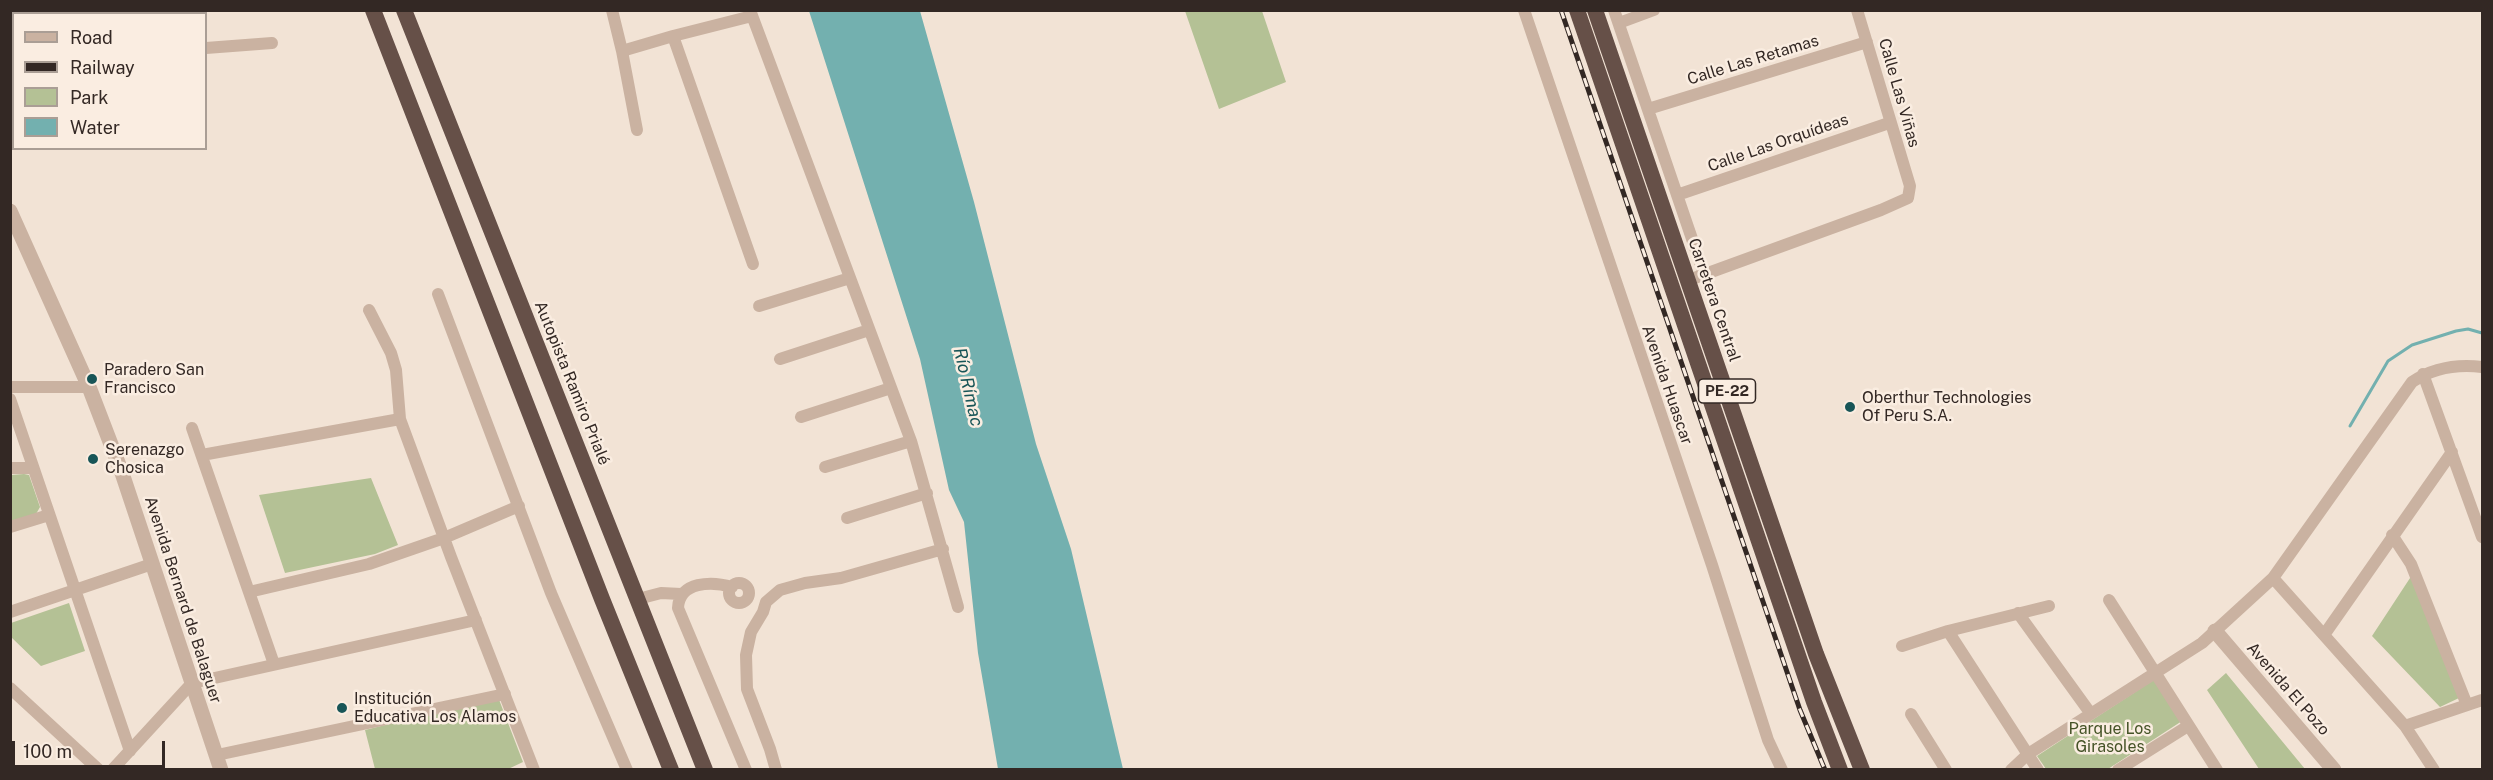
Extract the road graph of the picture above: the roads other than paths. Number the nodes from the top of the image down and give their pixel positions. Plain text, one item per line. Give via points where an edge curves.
1 (373, 10) edge
2 (404, 10) edge
3 (612, 10) edge
4 (1524, 10) edge
5 (1577, 10) edge
6 (1595, 10) edge
7 (1654, 10) edge
8 (1857, 10) edge
9 (751, 13) edge
10 (1617, 17) edge
11 (673, 36) junction
12 (1867, 42) junction
13 (272, 43) dead end
14 (207, 48) edge
15 (622, 51) junction
16 (1648, 109) junction
17 (1889, 123) junction
18 (637, 130) dead end
19 (1677, 195) junction
20 (1652, 206) junction
21 (10, 211) edge
22 (753, 264) dead end
23 (1697, 277) junction
24 (850, 278) junction
25 (438, 294) dead end
26 (759, 306) dead end
27 (369, 310) dead end
28 (869, 330) junction
29 (780, 359) dead end
30 (2482, 367) edge
31 (2423, 374) junction
32 (10, 387) edge
33 (89, 387) junction
34 (891, 388) junction
35 (10, 399) edge
36 (801, 417) dead end
37 (400, 419) junction
38 (192, 428) dead end
39 (911, 441) junction
40 (2452, 452) junction
41 (202, 455) junction
42 (825, 467) dead end
43 (10, 468) edge
44 (33, 468) junction
45 (927, 493) junction
46 (519, 506) junction
47 (49, 515) junction
48 (847, 518) dead end
49 (10, 527) edge
50 (2392, 535) junction
51 (2482, 537) edge
52 (444, 538) junction
53 (943, 549) junction
54 (152, 564) junction
55 (2273, 578) junction
56 (732, 587) dead end
57 (74, 590) junction
58 (249, 592) junction
59 (681, 594) junction
60 (638, 599) junction
61 (2109, 600) dead end
62 (2049, 606) dead end
63 (958, 607) dead end
64 (10, 612) edge
65 (2018, 613) junction
66 (476, 620) junction
67 (1948, 631) junction
68 (2215, 631) junction
69 (2324, 635) junction
70 (1902, 646) dead end
71 (274, 664) junction
72 (2155, 673) junction
73 (192, 683) junction
74 (10, 688) edge
75 (505, 694) junction
76 (2482, 700) edge
77 (2467, 705) junction
78 (1911, 714) dead end
79 (2091, 714) junction
80 (2188, 726) junction
81 (2405, 726) junction
82 (130, 750) junction
83 (2028, 754) junction
84 (219, 762) edge
85 (2126, 767) edge
86 (531, 769) edge
87 (99, 770) edge
88 (112, 770) edge
89 (627, 770) edge
90 (671, 770) edge
91 (705, 770) edge
92 (746, 770) edge
93 (776, 770) edge
94 (1782, 770) edge
95 (1839, 770) edge
96 (1862, 770) edge
97 (1946, 770) edge
98 (2010, 770) edge
99 (2038, 770) edge
100 (2217, 770) edge
101 (2334, 770) edge
102 (2434, 770) edge

1 - 90 highway
2 - 60 highway, Autopista Ramiro Prialé
3 - 15 street
4 - 94 street, Avenida Huascar via 1768,740
5 - 20 highway, Carretera Central / PE-22
6 - 20 highway, Carretera Central / PE-22
7 - 10 street
8 - 12 street, Calle Las Viñas
9 - 11 street
9 - 24 street
10 - 16 street
11 - 15 street
11 - 22 street
12 - 16 street, Calle Las Retamas
12 - 17 street, Calle Las Viñas
13 - 14 street
15 - 18 street
16 - 19 street
17 - 19 street, Calle Las Orquídeas
17 - 23 street, Calle Las Viñas via 1910,186 1906,200
19 - 23 street
20 - 23 highway, Carretera Central / PE-22
20 - 95 highway, Carretera Central / PE-22
21 - 33 street, Avenida Bernard de Balaguer
23 - 96 highway, Carretera Central / PE-22 via 1816,654
24 - 26 street
24 - 28 street
25 - 46 street
27 - 37 street via 396,370
28 - 29 street
28 - 34 street
30 - 31 street via 2465,365
31 - 40 street
31 - 55 street via 2412,382
32 - 33 street
33 - 54 street, Avenida Bernard de Balaguer
34 - 36 street
34 - 39 street
35 - 44 street
37 - 41 street
37 - 52 street
38 - 41 street
39 - 42 street
39 - 45 street
40 - 50 street
40 - 51 street
41 - 58 street
43 - 44 street
44 - 47 street
45 - 48 street
45 - 53 street
46 - 52 street
46 - 89 street via 551,593
47 - 49 street
47 - 57 street
50 - 69 street
50 - 77 street via 2411,564
52 - 58 street via 369,564
52 - 66 street
53 - 63 street
53 - 93 street via 841,578 780,590 766,602 751,632 746,656 747,689
54 - 57 street
54 - 73 street, Avenida Bernard de Balaguer
55 - 68 street
55 - 69 street
56 - 59 street via 697,586
57 - 64 street
57 - 82 street
58 - 71 street
59 - 60 street via 661,593
59 - 92 street via 678,608
60 - 91 highway, Autopista Ramiro Prialé
61 - 72 street
62 - 65 street
65 - 67 street
65 - 79 street
66 - 71 street
66 - 75 street
67 - 70 street
67 - 83 street
68 - 72 street
68 - 101 street, Avenida El Pozo
69 - 81 street
71 - 73 street
72 - 79 street
72 - 80 street
73 - 82 street
73 - 84 street, Avenida Bernard de Balaguer
74 - 87 street
75 - 84 street
75 - 86 street
76 - 77 street
77 - 81 street
78 - 97 street
79 - 83 street
80 - 85 street
80 - 100 street
81 - 102 street
82 - 88 street
83 - 98 street
83 - 99 street

